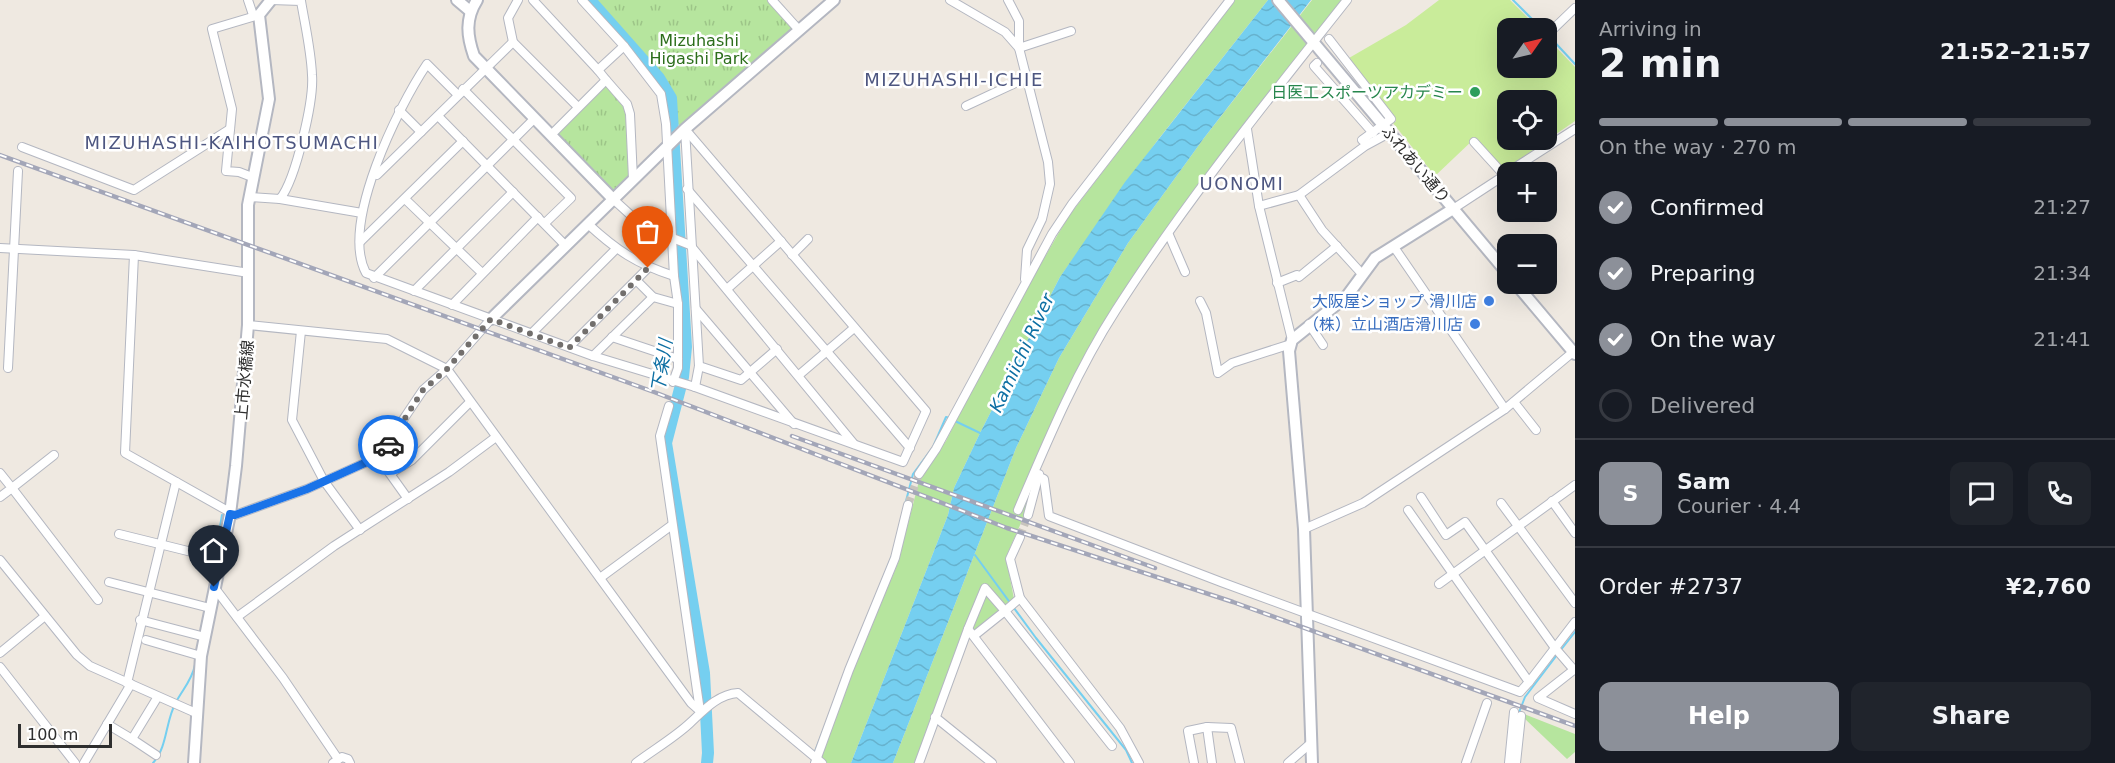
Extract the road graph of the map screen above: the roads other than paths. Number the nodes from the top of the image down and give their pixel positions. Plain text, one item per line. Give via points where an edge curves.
1 (248, 0) edge
2 (271, 0) edge
3 (458, 0) edge
4 (477, 0) edge
5 (518, 0) edge
6 (532, 0) edge
7 (582, 0) edge
8 (773, 0) edge
9 (834, 0) edge
10 (950, 0) edge
11 (1008, 0) edge
12 (1230, 0) edge
13 (1278, 0) edge
14 (1347, 0) edge
15 (1575, 8) edge
16 (470, 11) junction
17 (256, 15) junction
18 (1557, 25) edge
19 (799, 30) junction
20 (1071, 31) dead end
21 (1329, 39) dead end
22 (1312, 40) junction
23 (513, 42) junction
24 (624, 46) junction
25 (1019, 48) junction
26 (1317, 63) dead end
27 (484, 68) junction
28 (598, 70) junction
29 (1026, 78) junction
30 (606, 80) junction
31 (460, 92) junction
32 (966, 106) dead end
33 (578, 107) junction
34 (399, 110) junction
35 (438, 116) junction
36 (534, 119) junction
37 (230, 129) junction
38 (1247, 129) junction
39 (1575, 129) edge
40 (1386, 130) junction
41 (683, 131) junction
42 (421, 132) junction
43 (1373, 133) junction
44 (551, 135) junction
45 (514, 140) junction
46 (1362, 140) dead end
47 (463, 141) junction
48 (1474, 142) dead end
49 (669, 145) junction
50 (22, 147) dead end
51 (1525, 162) edge
52 (1497, 164) edge
53 (488, 166) junction
54 (18, 171) dead end
55 (252, 177) junction
56 (373, 178) junction
57 (633, 178) junction
58 (1497, 180) edge
59 (687, 189) junction
60 (513, 192) junction
61 (1299, 195) junction
62 (249, 197) junction
63 (280, 199) junction
64 (405, 199) junction
65 (613, 199) junction
66 (1259, 206) junction
67 (1453, 209) junction
68 (362, 213) junction
69 (538, 217) junction
70 (430, 223) junction
71 (544, 223) junction
72 (588, 224) junction
73 (1169, 235) junction
74 (674, 237) junction
75 (808, 239) dead end
76 (360, 242) junction
77 (781, 242) junction
78 (688, 244) junction
79 (566, 246) junction
80 (1336, 246) junction
81 (1394, 247) junction
82 (0, 248) edge
83 (456, 248) junction
84 (14, 249) junction
85 (615, 250) junction
86 (134, 255) junction
87 (792, 255) junction
88 (1497, 261) edge
89 (754, 266) junction
90 (648, 268) junction
91 (1185, 272) dead end
92 (249, 273) junction
93 (482, 273) junction
94 (1362, 274) junction
95 (674, 276) junction
96 (374, 278) junction
97 (636, 281) junction
98 (1277, 283) junction
99 (1025, 284) junction
100 (727, 289) junction
101 (414, 291) junction
102 (1524, 294) edge
103 (653, 297) junction
104 (1200, 301) dead end
105 (678, 304) junction
106 (452, 305) junction
107 (696, 309) junction
108 (491, 319) junction
109 (1310, 324) junction
110 (248, 325) junction
111 (854, 328) junction
112 (301, 331) junction
113 (531, 334) junction
114 (612, 337) junction
115 (1292, 342) junction
116 (1323, 345) dead end
117 (569, 348) junction
118 (777, 349) junction
119 (828, 351) junction
120 (1574, 353) edge
121 (593, 356) junction
122 (678, 358) junction
123 (699, 366) junction
124 (8, 369) dead end
125 (447, 369) junction
126 (750, 372) junction
127 (799, 375) junction
128 (675, 382) junction
129 (693, 387) junction
130 (470, 402) junction
131 (1514, 402) junction
132 (669, 406) dead end
133 (1504, 409) junction
134 (795, 425) junction
135 (1536, 430) dead end
136 (496, 437) junction
137 (855, 445) junction
138 (910, 448) junction
139 (54, 455) dead end
140 (378, 457) junction
141 (1039, 460) junction
142 (0, 473) edge
143 (391, 473) junction
144 (919, 474) tunnel mouth
145 (1038, 476) junction
146 (324, 481) junction
147 (176, 482) junction
148 (1575, 485) edge
149 (12, 488) junction
150 (0, 497) edge
151 (1421, 497) dead end
152 (408, 499) junction
153 (1552, 501) junction
154 (1501, 503) dead end
155 (908, 505) tunnel mouth
156 (1018, 510) tunnel mouth
157 (1408, 510) dead end
158 (230, 514) junction
159 (1028, 516) tunnel mouth
160 (672, 525) junction
161 (1518, 525) junction
162 (1304, 529) junction
163 (360, 530) junction
164 (1575, 533) edge
165 (119, 534) dead end
166 (1020, 537) tunnel mouth
167 (160, 546) junction
168 (1484, 551) junction
169 (212, 557) dead end
170 (0, 560) edge
171 (1451, 574) junction
172 (600, 578) junction
173 (109, 582) dead end
174 (1439, 584) dead end
175 (214, 587) junction
176 (147, 593) junction
177 (1020, 598) junction
178 (98, 600) dead end
179 (1575, 603) edge
180 (210, 608) junction
181 (1005, 611) junction
182 (1306, 612) junction
183 (45, 616) junction
184 (237, 616) junction
185 (140, 620) junction
186 (1575, 622) edge
187 (968, 629) junction
188 (975, 635) junction
189 (205, 637) junction
190 (146, 640) dead end
191 (1555, 648) junction
192 (0, 653) edge
193 (201, 656) junction
194 (0, 667) edge
195 (1575, 669) edge
196 (1529, 682) junction
197 (129, 684) junction
198 (158, 698) junction
199 (1487, 703) dead end
200 (700, 711) junction
201 (195, 713) junction
202 (1575, 714) edge
203 (935, 717) junction
204 (107, 724) junction
205 (1207, 727) junction
206 (132, 739) junction
207 (1311, 742) junction
208 (1112, 746) dead end
209 (156, 755) dead end
210 (336, 761) edge
211 (818, 762) edge
212 (75, 763) edge
213 (84, 763) edge
214 (194, 763) edge
215 (350, 763) edge
216 (636, 763) edge
217 (919, 763) edge
218 (992, 763) edge
219 (1070, 763) edge
220 (1138, 763) edge
221 (1194, 763) edge
222 (1212, 763) edge
223 (1240, 763) edge
224 (1288, 763) edge
225 (1312, 763) edge
226 (1466, 763) edge
227 (1509, 763) edge
228 (1516, 763) edge

1 - 17 street
2 - 17 street
2 - 63 street via 301,1 312,76 294,171
3 - 16 street
4 - 16 street
5 - 23 street via 508,18
6 - 28 street
7 - 24 street
8 - 19 street
9 - 19 street
10 - 25 street via 1005,32
11 - 25 street via 1019,21
12 - 99 street via 1072,204
13 - 22 street, ふれあい通り
14 - 22 street
15 - 18 street
16 - 27 street via 468,40
17 - 37 street via 212,29 232,109
17 - 55 street, 上市水橋線 via 269,99
19 - 41 street
20 - 25 street
21 - 40 street via 1332,48 1391,119
22 - 38 street
22 - 40 street, ふれあい通り
23 - 27 street
23 - 33 street
24 - 28 street
24 - 49 street via 661,94
25 - 29 street
26 - 43 street via 1314,66
27 - 31 street
27 - 36 street
28 - 30 street
29 - 32 street
29 - 99 street via 1050,184 1042,219 1027,250
30 - 33 street
30 - 57 street via 627,104 630,114
31 - 34 street via 427,64
31 - 35 street
31 - 45 street
33 - 44 street
34 - 42 street
34 - 56 street
35 - 42 street
35 - 47 street
36 - 44 street
36 - 45 street
37 - 50 street via 134,190
37 - 55 street via 226,171
38 - 66 street
38 - 73 street
39 - 51 street
40 - 43 street
40 - 61 street
40 - 67 street, ふれあい通り
41 - 49 street
41 - 59 street
41 - 77 street
42 - 56 street
43 - 46 street
44 - 65 street
45 - 53 street
45 - 71 street via 571,198
47 - 53 street
47 - 64 street
48 - 52 street
49 - 57 street
49 - 74 street
53 - 60 street
53 - 70 street
54 - 84 street
55 - 62 street, 上市水橋線
56 - 68 street
57 - 65 street
58 - 67 street
59 - 78 street
59 - 89 street
60 - 69 street
60 - 83 street
61 - 66 street
61 - 80 street
62 - 63 street
62 - 92 street, 上市水橋線
63 - 68 street
64 - 70 street
64 - 76 street
65 - 72 street
65 - 74 street via 636,220
66 - 98 street
67 - 81 street
67 - 88 street, ふれあい通り
68 - 76 street
69 - 71 street
69 - 93 street
70 - 83 street
70 - 96 street
71 - 79 street
72 - 79 street
72 - 85 street
73 - 91 street
73 - 141 street via 1115,311
74 - 78 street
74 - 95 street
75 - 87 street
76 - 96 street via 362,264
77 - 87 street
77 - 89 street
78 - 100 street
78 - 107 street
79 - 108 street
80 - 94 street
80 - 98 street via 1299,277
81 - 94 street via 1376,258
81 - 133 street
82 - 84 street
83 - 93 street
83 - 101 street
84 - 86 street
84 - 124 street
85 - 90 street
85 - 113 street
86 - 92 street
86 - 147 street via 125,453
87 - 111 street
89 - 100 street
89 - 119 street
90 - 95 street
90 - 97 street
92 - 110 street, 上市水橋線
93 - 106 street
94 - 109 street via 1347,296
95 - 105 street
96 - 101 street
97 - 103 street
97 - 117 street
98 - 115 street
99 - 144 street
100 - 118 street
101 - 106 street
102 - 120 street
103 - 105 street
103 - 114 street
104 - 115 street via 1218,373 1232,363
105 - 122 street
106 - 108 street
107 - 123 street
107 - 126 street
108 - 113 street
108 - 125 street
109 - 115 street
109 - 116 street
110 - 112 street
110 - 158 street, 上市水橋線
111 - 119 street
111 - 138 street via 926,411
112 - 125 street via 387,339
112 - 146 street via 292,420
113 - 117 street
114 - 121 street
114 - 122 street
115 - 162 street via 1289,351
117 - 121 street
118 - 126 street
118 - 127 street
119 - 127 street
119 - 138 street
120 - 131 street
121 - 128 street
122 - 128 street
123 - 126 street via 741,380
123 - 129 street
125 - 130 street
125 - 140 street via 423,390
126 - 134 street
127 - 137 street
128 - 129 street
129 - 134 street
130 - 136 street
130 - 143 street via 412,460
131 - 133 street
131 - 135 street
132 - 160 street via 660,436
133 - 162 street via 1363,503
134 - 137 street
136 - 152 street
136 - 172 street
137 - 138 street via 903,462
139 - 149 street
140 - 143 street
140 - 146 street
141 - 145 street
141 - 156 street
142 - 149 street
143 - 152 street
145 - 159 street
145 - 182 street via 1044,479 1049,516
146 - 158 street via 260,507
146 - 163 street
147 - 158 street
147 - 167 street
148 - 153 street
149 - 150 street
149 - 178 street
151 - 168 street via 1446,535 1465,522
152 - 163 street
153 - 161 street
153 - 164 street
154 - 161 street
155 - 211 street via 895,558 845,681
157 - 171 street
158 - 175 street, 上市水橋線
160 - 172 street
160 - 200 street
161 - 168 street
161 - 179 street
162 - 182 street
163 - 184 street
165 - 167 street
166 - 177 street via 1010,559
167 - 169 street
167 - 176 street
168 - 171 street
168 - 191 street
170 - 183 street
171 - 174 street
171 - 196 street
172 - 200 street
173 - 176 street
175 - 180 street, 上市水橋線
175 - 184 street
176 - 180 street
176 - 185 street
177 - 181 street
177 - 220 street via 1114,720
180 - 189 street, 上市水橋線
181 - 187 street via 986,588
181 - 188 street
181 - 208 street
182 - 196 street via 1520,692
182 - 207 street
183 - 192 street
183 - 197 street via 90,666
184 - 210 street
185 - 189 street
185 - 197 street
186 - 191 street
187 - 188 street
187 - 203 street
188 - 219 street via 1005,681
189 - 193 street, 上市水橋線
190 - 193 street
191 - 195 street
191 - 196 street
193 - 201 street, 上市水橋線
194 - 212 street
195 - 202 street via 1538,698
197 - 198 street
197 - 204 street
198 - 201 street
198 - 206 street
199 - 226 street
200 - 211 street via 730,693 738,693
200 - 216 street via 690,723
201 - 214 street, 上市水橋線
203 - 217 street
203 - 218 street
204 - 206 street
204 - 213 street
205 - 221 street via 1188,731
205 - 222 street
205 - 223 street via 1231,728
206 - 209 street
207 - 224 street
207 - 225 street
210 - 215 street via 348,759
227 - 228 street via 1518,714

